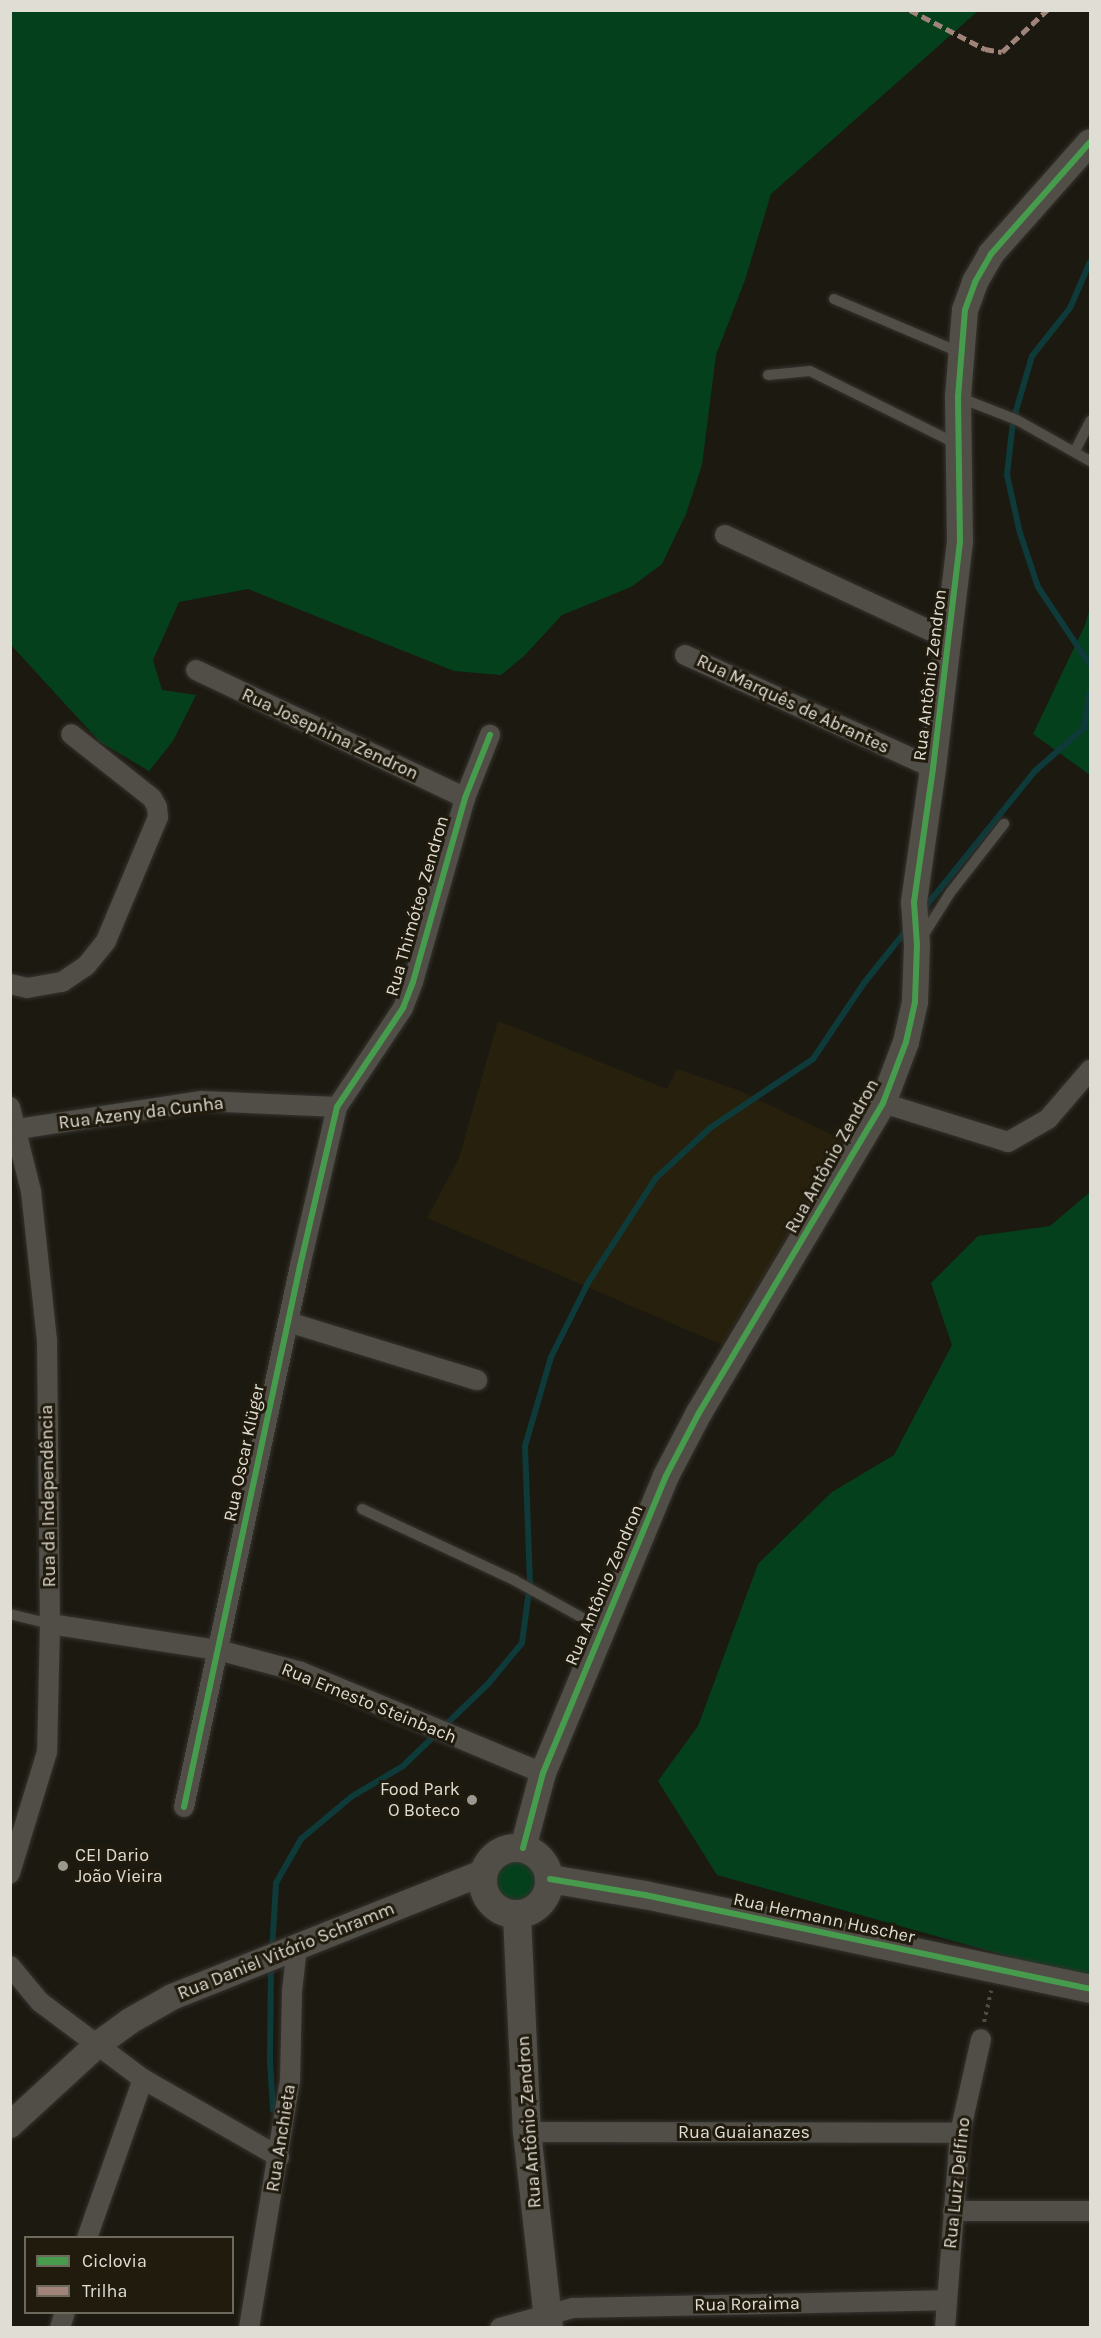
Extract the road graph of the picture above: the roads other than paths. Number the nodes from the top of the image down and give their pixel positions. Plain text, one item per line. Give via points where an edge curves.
1 (1090, 142) edge
2 (834, 299) dead end
3 (961, 354) junction
4 (768, 375) dead end
5 (957, 397) junction
6 (1090, 421) edge
7 (958, 445) junction
8 (1075, 451) junction
9 (1090, 461) edge
10 (725, 535) dead end
11 (950, 640) junction
12 (685, 655) dead end
13 (196, 670) dead end
14 (72, 734) dead end
15 (489, 735) dead end
16 (933, 768) junction
17 (465, 798) junction
18 (1004, 824) dead end
19 (915, 927) junction
20 (10, 984) edge
21 (1090, 1070) edge
22 (883, 1103) junction
23 (10, 1107) edge
24 (336, 1107) junction
25 (14, 1124) edge
26 (288, 1322) junction
27 (477, 1380) dead end
28 (362, 1509) dead end
29 (10, 1614) edge
30 (50, 1624) junction
31 (601, 1628) junction
32 (218, 1650) junction
33 (543, 1773) junction
34 (184, 1807) dead end
35 (523, 1848) junction
36 (484, 1872) junction
37 (11, 1873) edge
38 (550, 1879) junction
39 (517, 1915) junction
40 (291, 1949) junction
41 (10, 1966) edge
42 (1090, 1989) edge
43 (981, 2039) road end
44 (97, 2045) junction
45 (143, 2079) junction
46 (10, 2125) edge
47 (527, 2132) junction
48 (960, 2133) junction
49 (279, 2157) junction
50 (953, 2211) junction
51 (1090, 2211) edge
52 (88, 2236) edge
53 (946, 2300) junction
54 (549, 2321) edge
55 (249, 2328) edge
56 (500, 2328) edge
57 (945, 2328) edge

1 - 3 street, Rua Antônio Zendron via 991,254 965,310
2 - 3 lane
3 - 5 street, Rua Antônio Zendron
4 - 7 lane via 810,371
5 - 7 street, Rua Antônio Zendron
5 - 8 lane via 1017,420
6 - 8 lane
7 - 11 street, Rua Antônio Zendron via 960,541
8 - 9 lane
10 - 11 street
11 - 16 street, Rua Antônio Zendron
12 - 16 street, Rua Marquês de Abrantes
13 - 17 street, Rua Josephina Zendron
14 - 20 street via 152,798 158,817 106,941 86,966 62,982 27,988
15 - 17 street, Rua Thimóteo Zendron
16 - 19 street, Rua Antônio Zendron
17 - 24 street, Rua Thimóteo Zendron via 403,1008
18 - 19 lane via 950,893
19 - 22 street, Rua Antônio Zendron via 915,1002 906,1042
21 - 22 street via 1048,1119 1008,1142
22 - 31 street, Rua Antônio Zendron via 699,1413 666,1476
23 - 25 street, Rua da Independência
24 - 25 street, Rua Azeny da Cunha via 202,1101
24 - 26 street, Rua Oscar Klüger
25 - 30 street, Rua da Independência via 31,1191 48,1341
26 - 27 street
26 - 32 street, Rua Oscar Klüger
28 - 31 lane via 514,1580
29 - 30 lane
30 - 32 street, Rua Ernesto Steinbach
30 - 37 street, Rua da Independência via 47,1752
31 - 33 street, Rua Antônio Zendron
32 - 33 street, Rua Ernesto Steinbach via 301,1672
32 - 34 street, Rua Oscar Klüger
33 - 35 street, Rua Antônio Zendron
35 - 36 main road via 498,1852
35 - 38 main road via 542,1859
36 - 39 main road via 484,1891 494,1907
36 - 40 street, Rua Daniel Vitório Schramm
38 - 39 main road via 541,1904
38 - 42 main road, Rua Hermann Huscher via 645,1895
39 - 47 main road, Rua Antônio Zendron
40 - 44 street, Rua Daniel Vitório Schramm via 172,1997
40 - 49 street, Rua Anchieta via 290,2081
41 - 44 street via 40,2002
43 - 48 street, Rua Luiz Delfino
44 - 45 street
44 - 46 street, Rua Daniel Vitório Schramm
45 - 49 street
45 - 52 street
47 - 48 street, Rua Guaianazes
47 - 54 main road, Rua Antônio Zendron
48 - 50 street, Rua Luiz Delfino
49 - 55 street, Rua Anchieta
50 - 51 street
50 - 53 street, Rua Luiz Delfino
53 - 54 street, Rua Roraima via 573,2308
53 - 57 street, Rua Luiz Delfino
54 - 56 street, Rua Roraima

